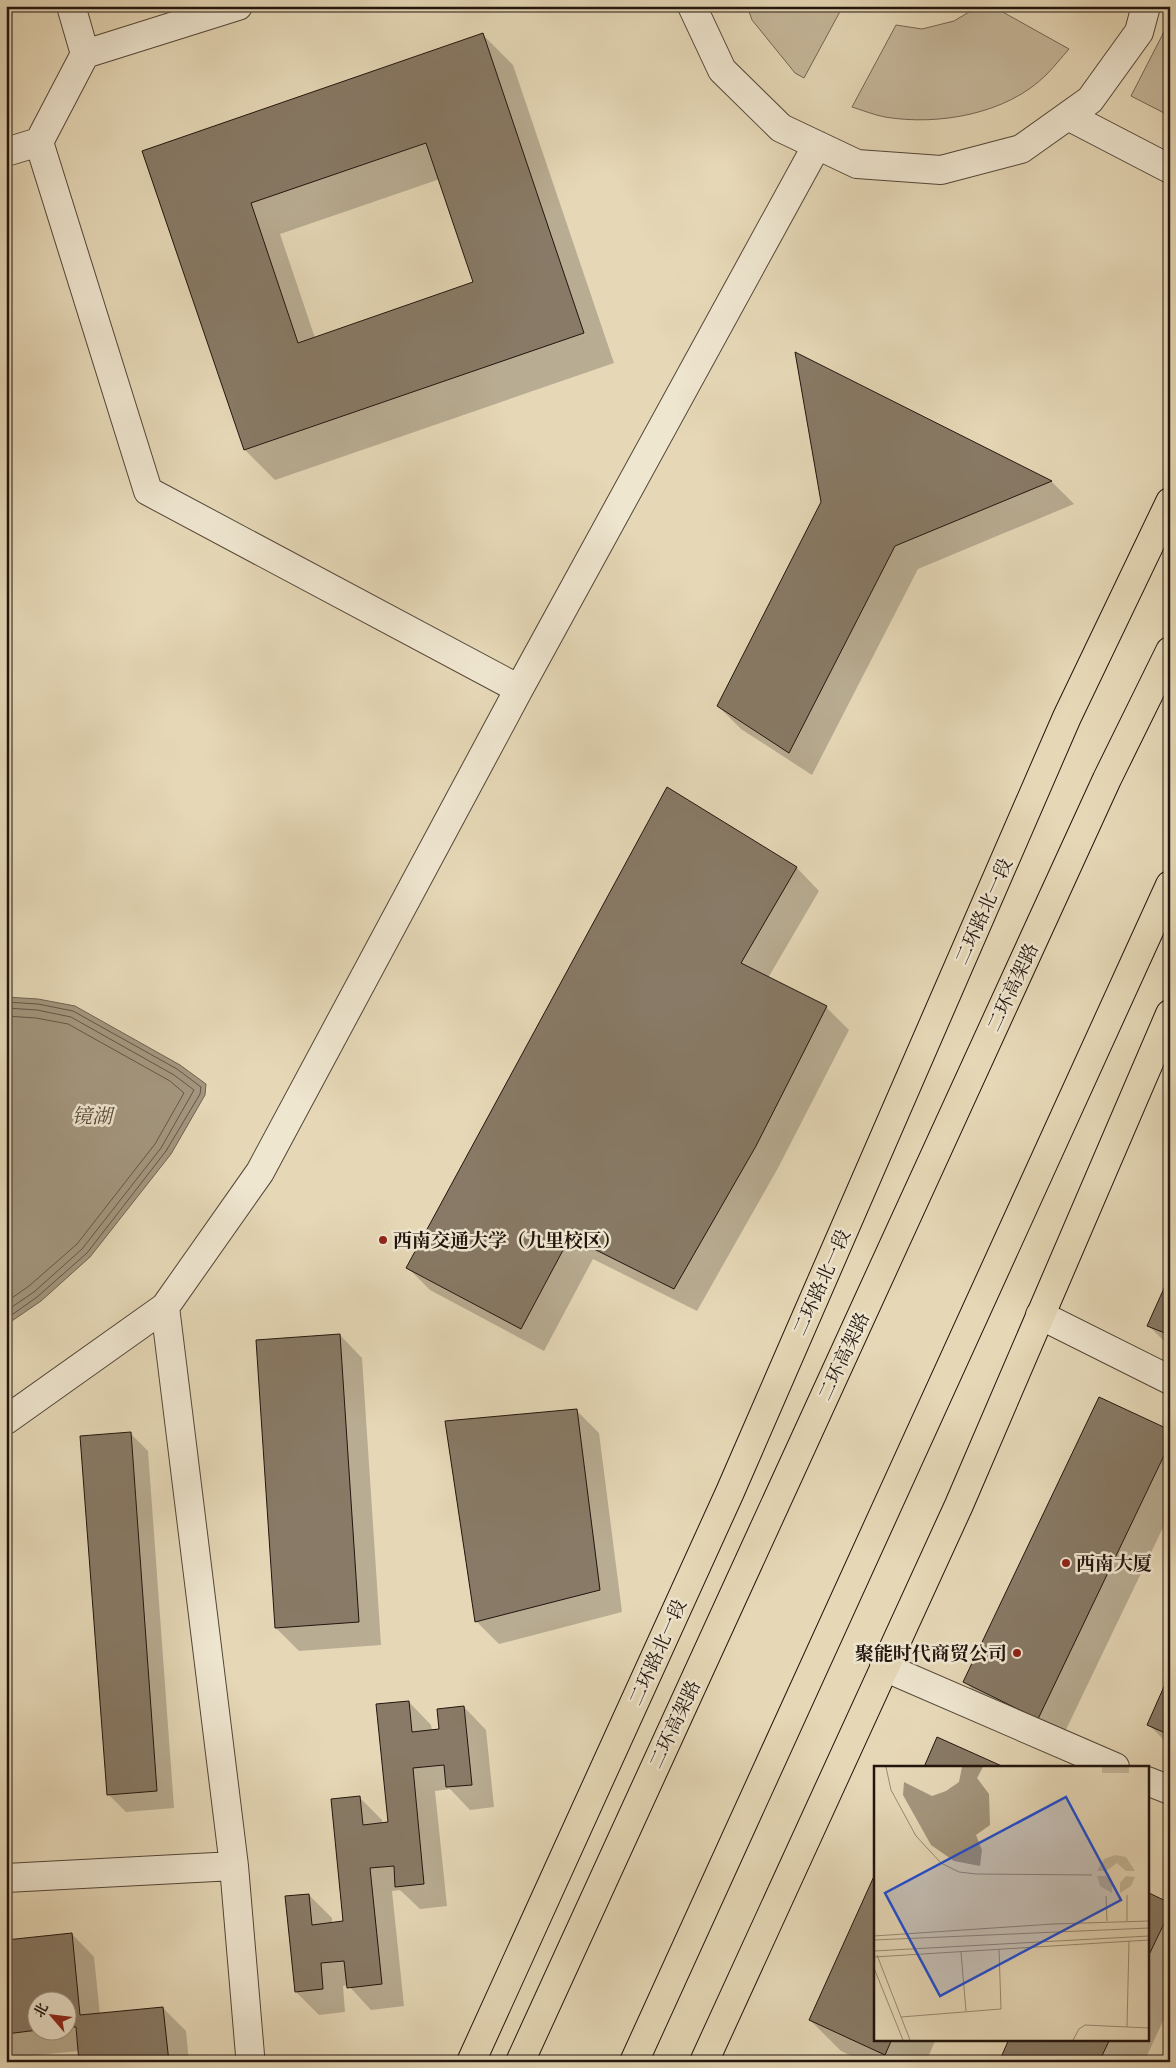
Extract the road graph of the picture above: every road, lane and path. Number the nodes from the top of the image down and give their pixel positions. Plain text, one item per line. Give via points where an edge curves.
1 (71, 6) edge
2 (238, 6) edge
3 (692, 6) edge
4 (1146, 6) edge
5 (85, 54) junction
6 (1068, 116) junction
7 (39, 142) junction
8 (817, 145) junction
9 (6, 152) edge
10 (1170, 169) edge
11 (1170, 502) edge
12 (1170, 651) edge
13 (519, 689) junction
14 (1170, 885) edge
15 (1170, 1014) edge
16 (165, 1306) junction
17 (1040, 1315) junction
18 (1170, 1380) edge
19 (6, 1420) edge
20 (884, 1668) junction
21 (1113, 1766) edge
22 (1148, 1781) edge
23 (1170, 1790) edge
24 (234, 1866) junction
25 (6, 1878) edge
26 (250, 2055) dead end
27 (470, 2062) edge
28 (520, 2062) edge
29 (634, 2062) edge
30 (704, 2062) edge

1 - 5 street
2 - 5 street
3 - 8 street via 722,70 782,128
4 - 6 street via 1138,32 1090,100
5 - 7 street
6 - 8 street via 1021,148 941,170 857,164
6 - 10 street
7 - 9 street
7 - 13 street via 148,491
8 - 13 street
11 - 27 main road, 二环路北一段 via 1067,717 730,1492
12 - 28 main road, 二环高架路 via 1099,797
13 - 16 street via 260,1172
14 - 29 main road
15 - 17 main road
16 - 19 street
16 - 24 street
17 - 18 street
17 - 20 main road via 959,1505
20 - 21 street
20 - 30 main road
22 - 23 street
24 - 25 street
24 - 26 street

